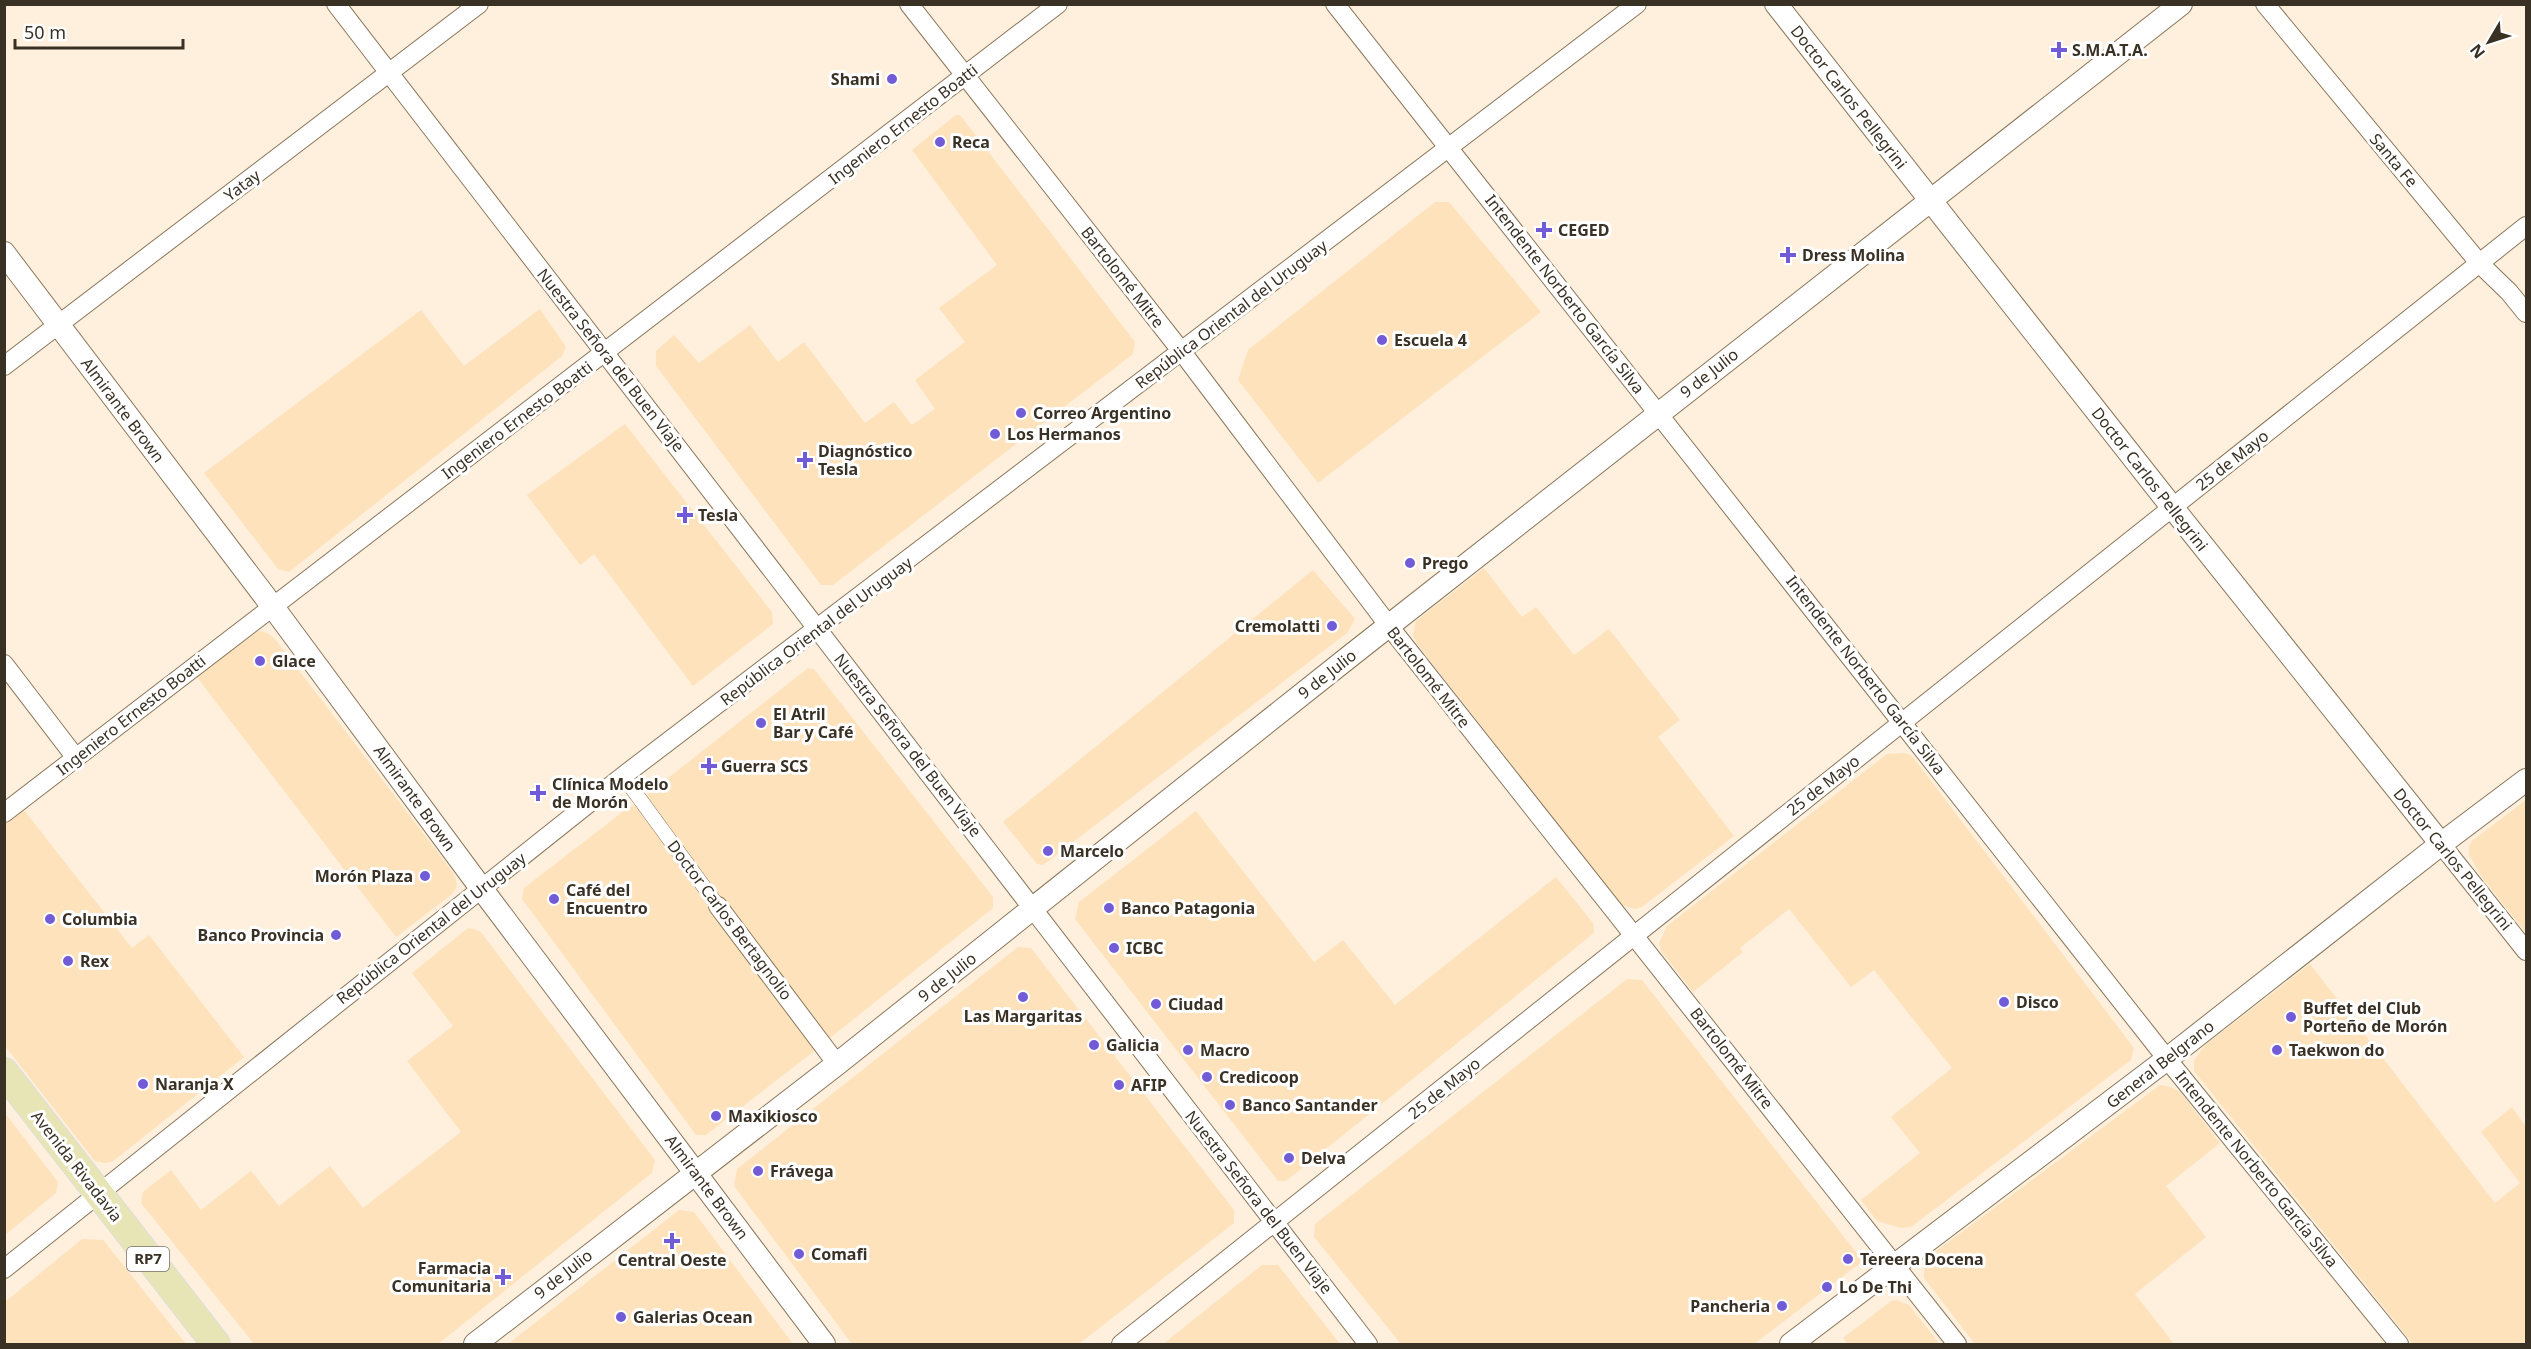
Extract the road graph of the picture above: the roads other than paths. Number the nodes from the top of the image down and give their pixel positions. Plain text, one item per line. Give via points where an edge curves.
1 (336, 4) edge
2 (479, 4) edge
3 (909, 4) edge
4 (1058, 4) edge
5 (1335, 4) edge
6 (1637, 4) edge
7 (1776, 4) edge
8 (2181, 4) edge
9 (2265, 4) edge
10 (389, 72) junction
11 (964, 77) junction
12 (1450, 148) junction
13 (1930, 202) junction
14 (2526, 226) edge
15 (4, 253) edge
16 (2480, 264) junction
17 (2526, 313) edge
18 (58, 326) junction
19 (1182, 352) junction
20 (605, 353) junction
21 (4, 366) edge
22 (1659, 412) junction
23 (2172, 507) junction
24 (273, 607) junction
25 (1389, 626) junction
26 (818, 629) junction
27 (4, 664) edge
28 (1903, 721) junction
29 (76, 758) junction
30 (623, 776) junction
31 (2526, 780) edge
32 (4, 813) edge
33 (2441, 844) junction
34 (481, 888) junction
35 (718, 906) joint
36 (1033, 908) junction
37 (1633, 935) junction
38 (2526, 951) edge
39 (2168, 1059) junction
40 (837, 1064) junction
41 (4, 1072) edge
42 (695, 1171) junction
43 (98, 1193) junction
44 (1275, 1224) junction
45 (1896, 1265) junction
46 (4, 1269) edge
47 (216, 1344) edge
48 (475, 1344) edge
49 (824, 1344) edge
50 (1121, 1344) edge
51 (1368, 1344) edge
52 (1791, 1344) edge
53 (1957, 1344) edge
54 (2399, 1344) edge

1 - 10 street, Nuestra Señora del Buen Viaje
2 - 10 street, Yatay
3 - 11 street, Bartolomé Mitre
4 - 11 street, Ingeniero Ernesto Boatti
5 - 12 street, Intendente Norberto García Silva
6 - 12 street, República Oriental del Uruguay
7 - 13 street, Doctor Carlos Pellegrini
8 - 13 street, 9 de Julio
9 - 16 street, Santa Fe
10 - 18 street, Yatay
10 - 20 street, Nuestra Señora del Buen Viaje
11 - 19 street, Bartolomé Mitre
11 - 20 street, Ingeniero Ernesto Boatti
12 - 19 street, República Oriental del Uruguay
12 - 22 street, Intendente Norberto García Silva
13 - 22 street, 9 de Julio
13 - 23 street, Doctor Carlos Pellegrini
14 - 16 street, 25 de Mayo
15 - 18 street, Almirante Brown
16 - 17 street, Santa Fe
16 - 23 street, 25 de Mayo
18 - 21 street, Yatay
18 - 24 street, Almirante Brown
19 - 25 street, Bartolomé Mitre
19 - 26 street, República Oriental del Uruguay
20 - 24 street, Ingeniero Ernesto Boatti
20 - 26 street, Nuestra Señora del Buen Viaje
22 - 25 street, 9 de Julio
22 - 28 street, Intendente Norberto García Silva
23 - 28 street, 25 de Mayo
23 - 33 street, Doctor Carlos Pellegrini
24 - 29 street, Ingeniero Ernesto Boatti
24 - 34 street, Almirante Brown
25 - 36 street, 9 de Julio
25 - 37 street, Bartolomé Mitre
26 - 30 street, República Oriental del Uruguay
26 - 36 street, Nuestra Señora del Buen Viaje
27 - 29 street
28 - 37 street, 25 de Mayo
28 - 39 street, Intendente Norberto García Silva
29 - 32 street, Ingeniero Ernesto Boatti
30 - 34 street, República Oriental del Uruguay
30 - 35 street, Doctor Carlos Bertagnolio
31 - 33 street, General Belgrano
33 - 38 street, Doctor Carlos Pellegrini
33 - 39 street, General Belgrano
34 - 42 street, Almirante Brown
34 - 43 street, República Oriental del Uruguay
35 - 40 street, Doctor Carlos Bertagnolio
36 - 40 street, 9 de Julio
36 - 44 street, Nuestra Señora del Buen Viaje
37 - 44 street, 25 de Mayo
37 - 45 street, Bartolomé Mitre
39 - 45 street, General Belgrano
39 - 54 street, Intendente Norberto García Silva
40 - 42 street, 9 de Julio
41 - 43 main road, Avenida Rivadavia / RP7
42 - 48 street, 9 de Julio
42 - 49 street, Almirante Brown
43 - 46 street, República Oriental del Uruguay
43 - 47 main road, Avenida Rivadavia / RP7
44 - 50 street, 25 de Mayo
44 - 51 street, Nuestra Señora del Buen Viaje
45 - 52 street, General Belgrano
45 - 53 street, Bartolomé Mitre

